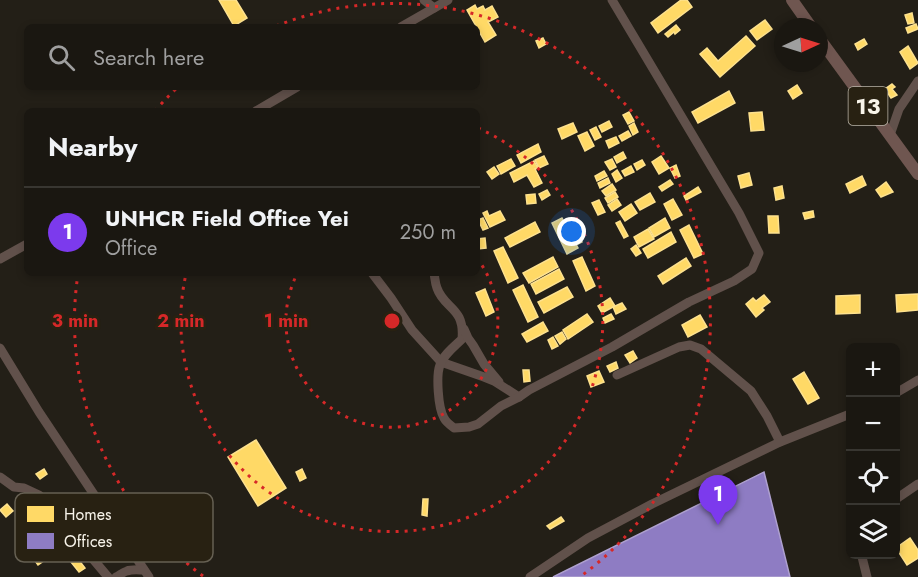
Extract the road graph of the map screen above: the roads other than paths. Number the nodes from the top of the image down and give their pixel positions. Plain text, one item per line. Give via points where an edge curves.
1 (424, 0) edge
2 (448, 0) edge
3 (612, 0) edge
4 (792, 0) edge
5 (434, 8) junction
6 (805, 18) edge
7 (406, 24) edge
8 (828, 50) edge
9 (918, 81) edge
10 (292, 90) edge
11 (261, 108) edge
12 (890, 135) junction
13 (918, 174) edge
14 (24, 246) edge
15 (0, 259) edge
16 (374, 276) edge
17 (435, 276) edge
18 (463, 326) junction
19 (0, 348) edge
20 (441, 362) junction
21 (617, 375) dead end
22 (918, 380) edge
23 (502, 386) junction
24 (900, 391) edge
25 (519, 397) junction
26 (846, 416) edge
27 (780, 442) junction
28 (0, 477) edge
29 (918, 484) edge
30 (35, 493) edge
31 (93, 493) edge
32 (900, 496) edge
33 (862, 559) edge
34 (95, 562) edge
35 (147, 574) edge
36 (108, 577) edge
37 (116, 577) edge
38 (530, 577) edge
39 (867, 577) edge

1 - 5 street
2 - 5 street
3 - 25 street via 739,213 759,254 752,269 734,281
4 - 6 main road
5 - 7 street
8 - 12 main road, 13
9 - 12 street via 899,110
10 - 11 street
12 - 13 main road, 13
14 - 15 street
16 - 20 street via 412,330
17 - 18 street via 437,289
18 - 20 street via 462,339
18 - 23 street via 484,364
19 - 31 street
20 - 23 street
20 - 25 street via 439,403 445,420 454,429 478,424
21 - 27 street via 679,347 701,349 751,390
22 - 24 street
23 - 25 street
26 - 27 street
27 - 38 street via 588,538
28 - 30 street via 14,488
29 - 32 street
33 - 39 street
34 - 36 street
35 - 37 street via 132,570

